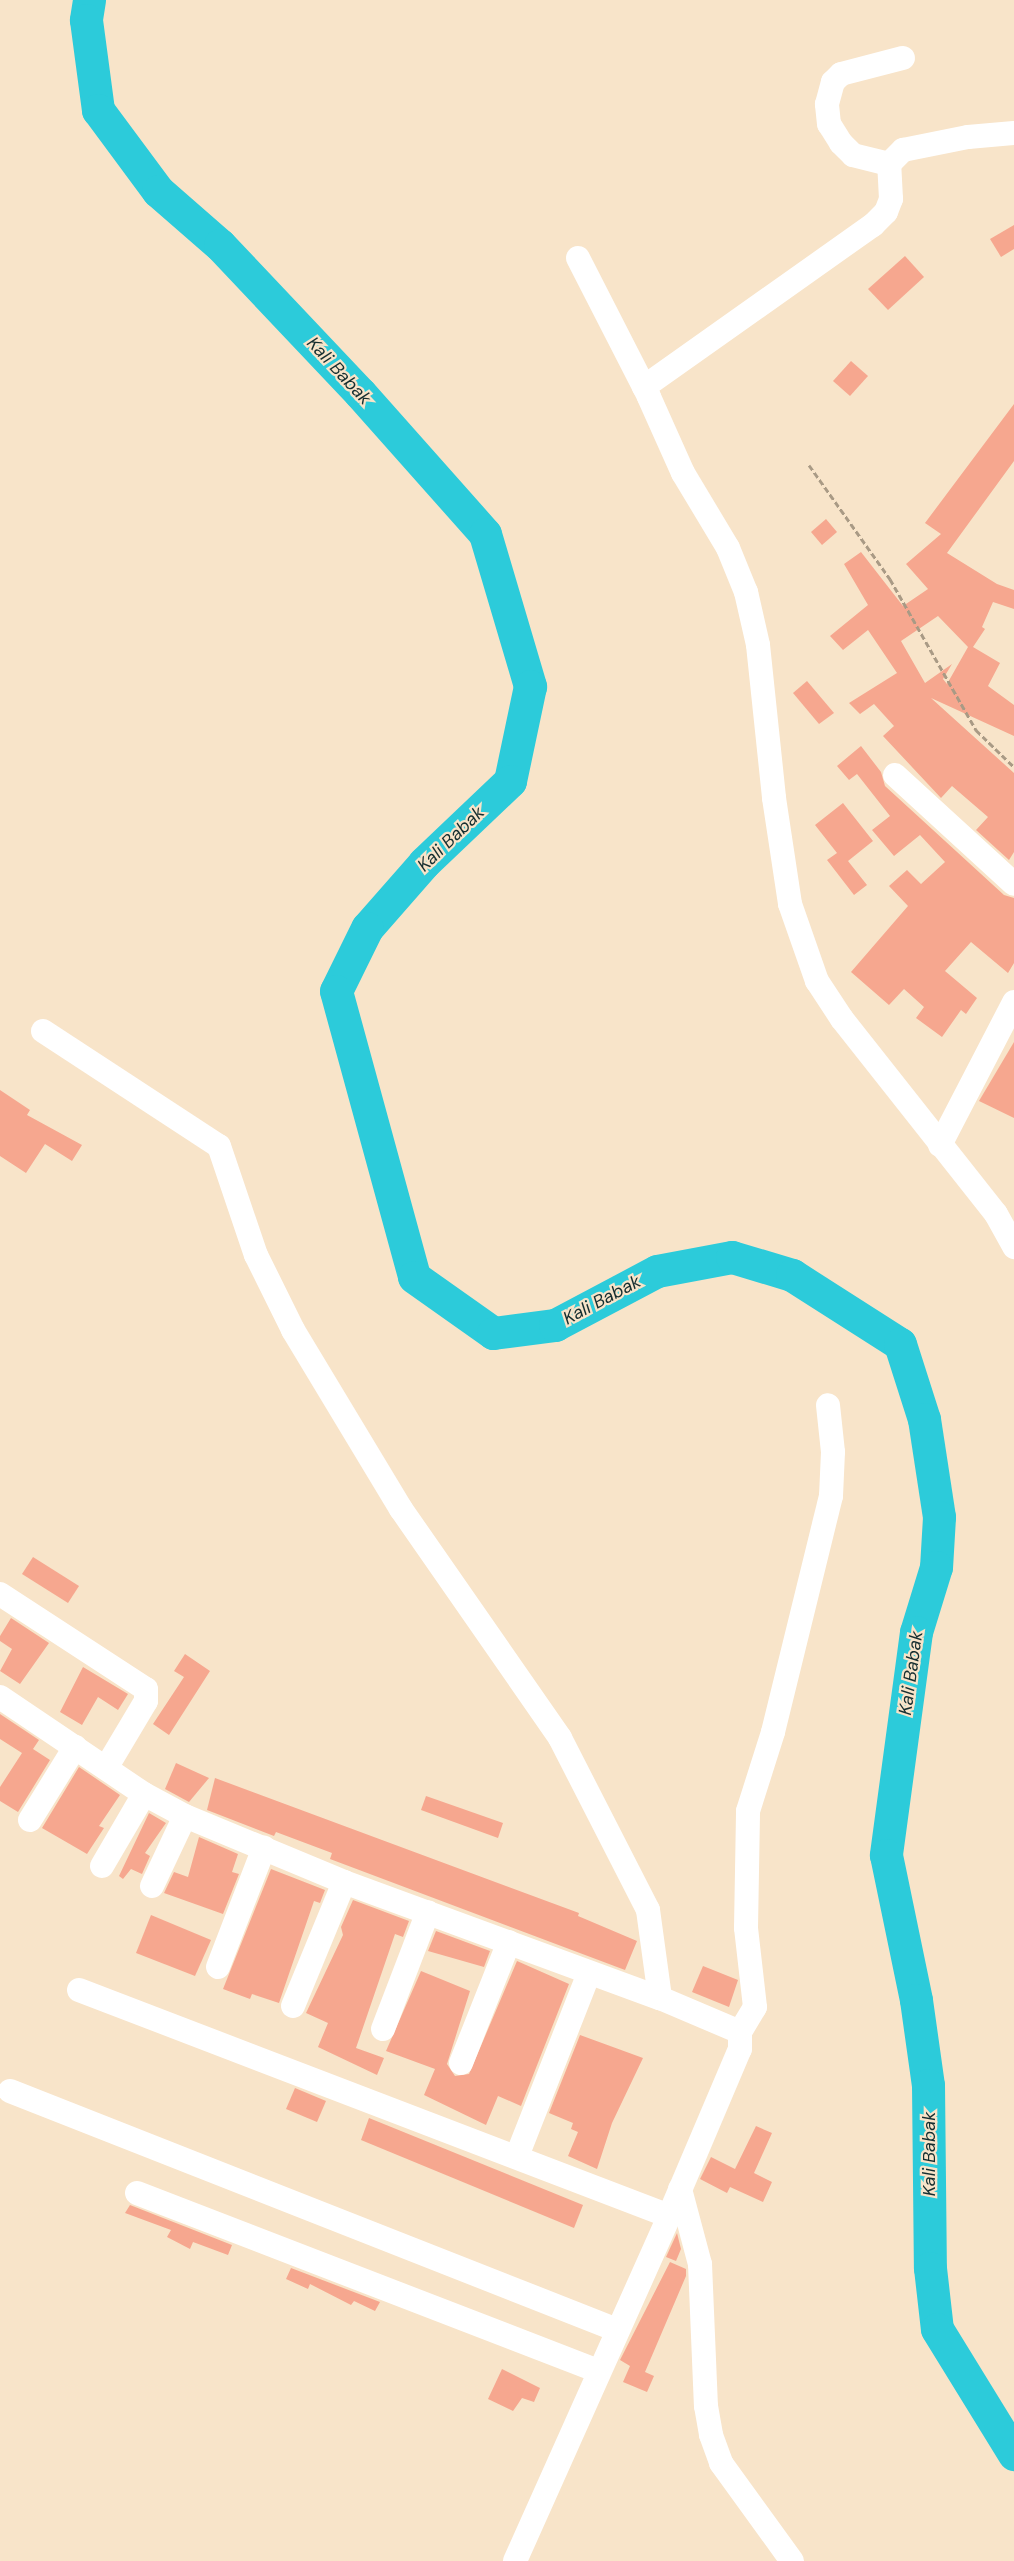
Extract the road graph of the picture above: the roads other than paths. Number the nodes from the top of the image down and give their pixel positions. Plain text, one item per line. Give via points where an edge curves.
1 (903, 58) dead end
2 (1014, 133) edge
3 (889, 164) junction
4 (578, 258) dead end
5 (644, 387) junction
6 (895, 774) dead end
7 (1014, 884) edge
8 (1014, 1002) edge
9 (43, 1031) dead end
10 (940, 1145) junction
11 (1014, 1246) edge
12 (828, 1405) dead end
13 (0, 1594) edge
14 (1, 1698) edge
15 (75, 1747) junction
16 (106, 1768) junction
17 (144, 1794) junction
18 (185, 1816) junction
19 (30, 1820) dead end
20 (264, 1848) junction
21 (102, 1866) dead end
22 (344, 1882) junction
23 (152, 1886) dead end
24 (428, 1912) junction
25 (509, 1942) junction
26 (218, 1967) dead end
27 (589, 1973) junction
28 (79, 1990) dead end
29 (660, 1998) junction
30 (293, 2006) dead end
31 (383, 2029) dead end
32 (740, 2032) junction
33 (461, 2063) dead end
34 (10, 2091) dead end
35 (516, 2156) junction
36 (680, 2188) junction
37 (137, 2193) dead end
38 (669, 2216) junction
39 (617, 2330) junction
40 (598, 2371) junction
41 (515, 2561) edge
42 (792, 2561) edge

1 - 3 street via 841,74 833,82 827,104 829,124 841,143 853,154
2 - 3 street via 910,148
3 - 5 street via 891,200 873,225
4 - 5 street
5 - 10 street via 683,473 728,548 746,592 758,645 790,904 804,947 818,981 842,1019
6 - 7 street
8 - 10 street
9 - 29 street via 219,1146 256,1255 293,1330 401,1509 565,1748 648,1910
10 - 11 street via 996,1214
12 - 32 street via 833,1452 828,1507 773,1732 748,1811 746,1928 755,2007
13 - 16 street via 146,1689 146,1701
14 - 15 street
15 - 16 street
15 - 19 street
16 - 17 street
17 - 18 street
17 - 21 street
18 - 20 street
18 - 23 street
20 - 22 street
20 - 26 street
22 - 24 street
22 - 30 street
24 - 25 street
24 - 31 street
25 - 27 street
25 - 33 street
27 - 29 street
27 - 35 street
28 - 35 street
29 - 32 street
32 - 36 street via 740,2049
34 - 39 street
35 - 38 street
36 - 38 street
36 - 42 street via 700,2264 711,2435 721,2463
37 - 40 street
38 - 39 street
39 - 40 street
40 - 41 street

